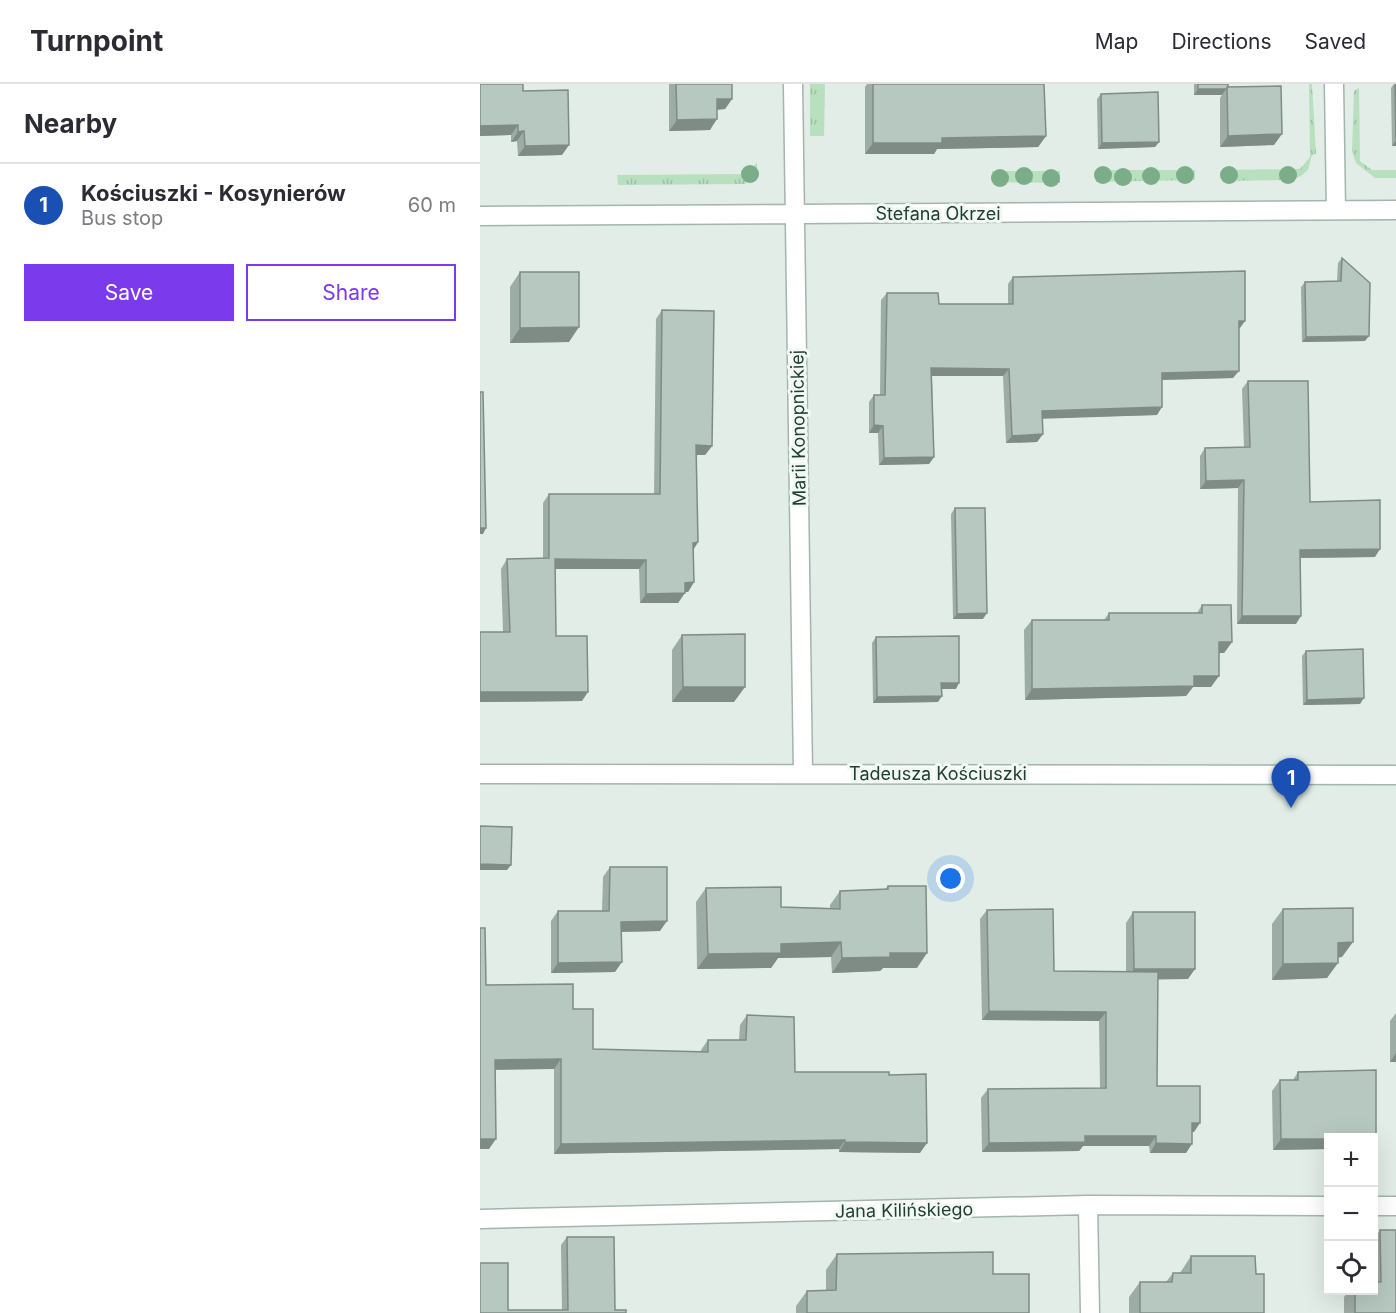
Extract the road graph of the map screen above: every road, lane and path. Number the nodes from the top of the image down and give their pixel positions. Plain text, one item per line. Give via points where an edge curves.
1 (793, 84) edge
2 (1334, 84) edge
3 (1336, 210) junction
4 (1396, 210) edge
5 (795, 214) junction
6 (480, 216) edge
7 (803, 773) junction
8 (480, 774) edge
9 (1396, 775) edge
10 (1088, 1205) junction
11 (1324, 1206) edge
12 (1378, 1206) edge
13 (1396, 1206) edge
14 (480, 1220) edge
15 (1090, 1313) edge

1 - 5 street, Marii Konopnickiej
2 - 3 street
3 - 4 street, Stefana Okrzei
3 - 5 street, Stefana Okrzei
5 - 6 street, Stefana Okrzei
5 - 7 street, Marii Konopnickiej
7 - 8 street, Tadeusza Kościuszki
7 - 9 street, Tadeusza Kościuszki
10 - 11 street, Jana Kilińskiego
10 - 14 street, Jana Kilińskiego
10 - 15 street
12 - 13 street

